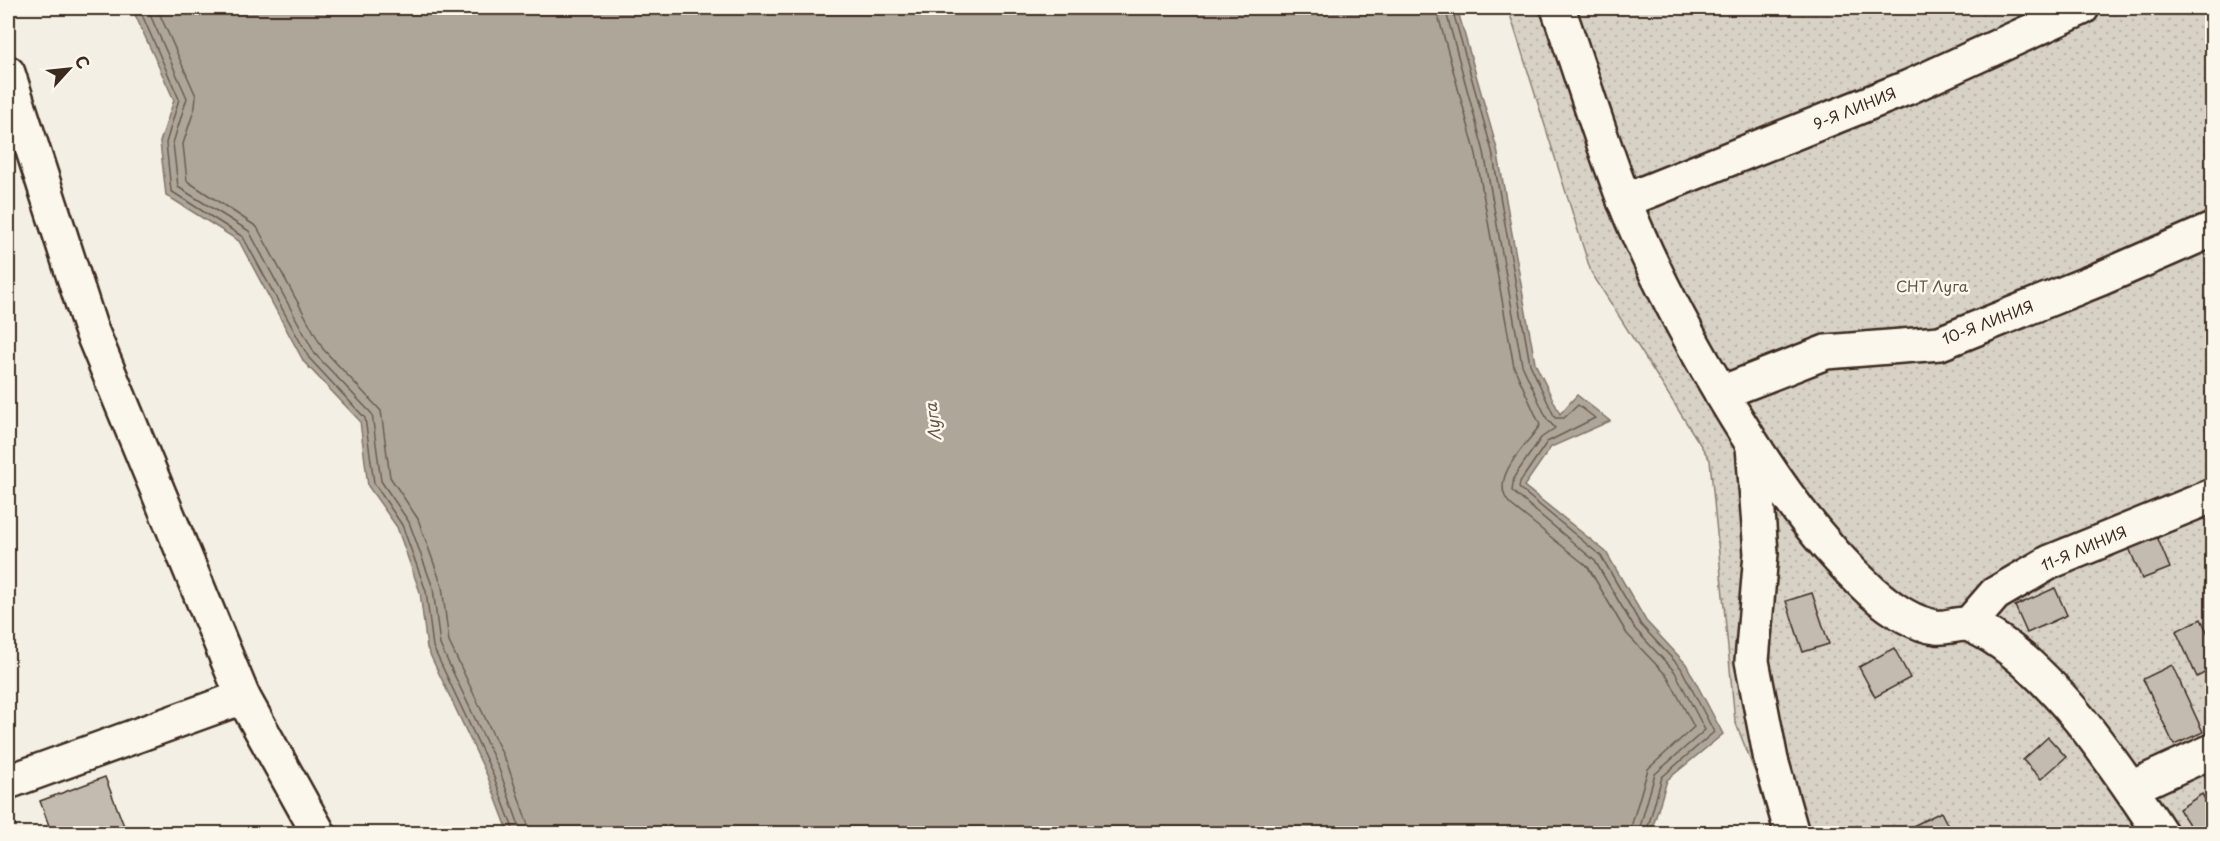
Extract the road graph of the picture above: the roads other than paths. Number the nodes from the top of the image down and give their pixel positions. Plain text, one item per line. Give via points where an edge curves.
1 (1558, 8) edge
2 (2082, 8) edge
3 (8, 73) edge
4 (1624, 201) junction
5 (2212, 230) edge
6 (1721, 393) junction
7 (1753, 447) junction
8 (2212, 496) edge
9 (1969, 624) junction
10 (243, 697) junction
11 (2212, 751) edge
12 (8, 782) edge
13 (2131, 788) junction
14 (319, 834) edge
15 (1792, 834) edge
16 (2160, 834) edge

1 - 4 street
2 - 4 street, 9-Я ЛИНИЯ via 1909,87
3 - 10 street via 90,327
4 - 6 street via 1673,311
5 - 6 street, 10-Я ЛИНИЯ via 1940,343 1826,352
6 - 7 street
7 - 9 street via 1810,526 1872,591 1914,621 1937,627
7 - 15 street via 1761,553 1752,661 1771,760
8 - 9 street, 11-Я ЛИНИЯ via 2050,562 1995,594
9 - 13 street via 2005,644 2068,704
10 - 12 street
10 - 14 street
11 - 13 street
13 - 16 street

